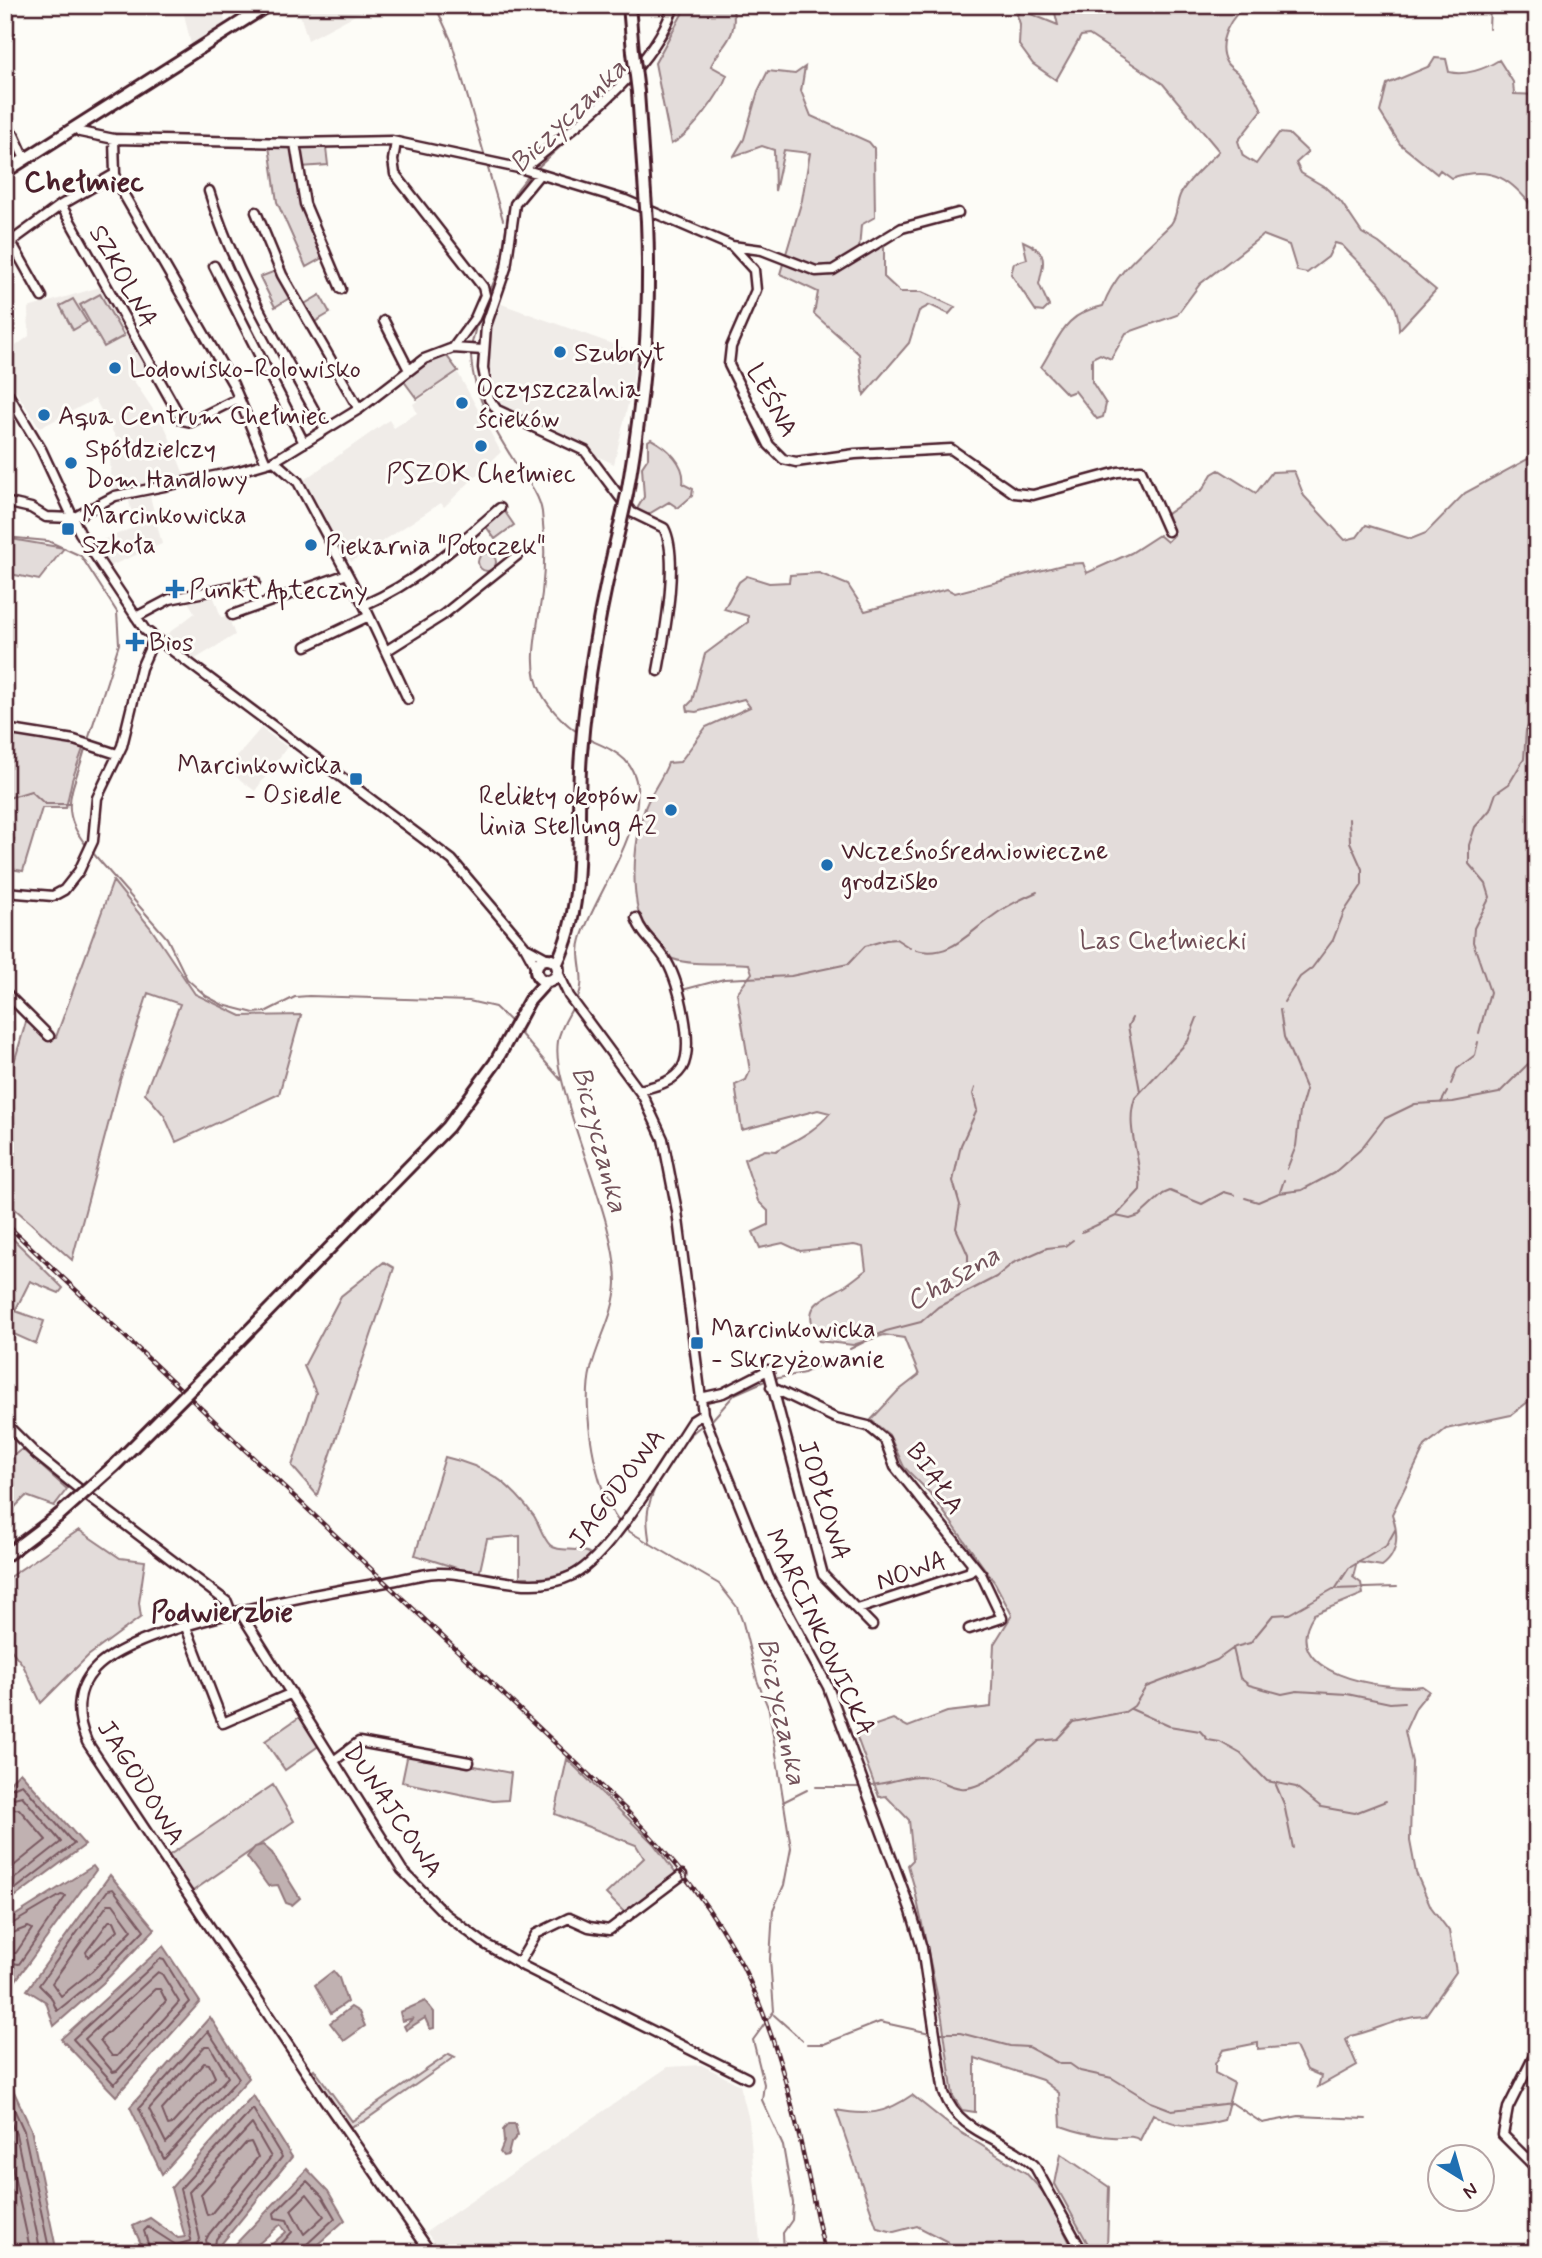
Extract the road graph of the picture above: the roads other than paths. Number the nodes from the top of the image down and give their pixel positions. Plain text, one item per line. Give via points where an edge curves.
1 (268, 5) edge
2 (629, 5) edge
3 (674, 5) edge
4 (5, 127) edge
5 (76, 127) junction
6 (114, 139) junction
7 (396, 142) junction
8 (295, 144) junction
9 (25, 159) junction
10 (525, 170) junction
11 (5, 172) edge
12 (116, 174) junction
13 (538, 176) junction
14 (209, 191) dead end
15 (61, 205) junction
16 (257, 212) dead end
17 (958, 213) dead end
18 (8, 244) edge
19 (732, 246) junction
20 (215, 266) dead end
21 (341, 289) dead end
22 (42, 297) dead end
23 (384, 321) dead end
24 (453, 348) junction
25 (481, 350) junction
26 (409, 370) junction
27 (5, 389) edge
28 (239, 398) junction
29 (359, 409) junction
30 (325, 430) junction
31 (304, 443) junction
32 (270, 462) junction
33 (5, 502) edge
34 (500, 508) dead end
35 (73, 518) junction
36 (1168, 531) dead end
37 (519, 554) dead end
38 (347, 574) junction
39 (254, 582) dead end
40 (364, 605) junction
41 (232, 615) dead end
42 (369, 616) junction
43 (136, 617) junction
44 (154, 639) junction
45 (306, 646) dead end
46 (386, 651) junction
47 (658, 671) dead end
48 (408, 699) dead end
49 (5, 729) edge
50 (117, 754) junction
51 (5, 892) edge
52 (636, 918) dead end
53 (547, 969) junction
54 (5, 992) edge
55 (49, 1036) dead end
56 (640, 1090) junction
57 (769, 1379) junction
58 (700, 1398) junction
59 (705, 1420) junction
60 (5, 1423) edge
61 (5, 1556) edge
62 (972, 1565) junction
63 (858, 1609) junction
64 (236, 1614) junction
65 (873, 1625) dead end
66 (186, 1627) junction
67 (970, 1629) dead end
68 (292, 1693) junction
69 (335, 1760) junction
70 (469, 1762) dead end
71 (682, 1875) dead end
72 (519, 1964) junction
73 (1537, 2050) edge
74 (747, 2078) dead end
75 (1537, 2169) edge
76 (431, 2253) edge
77 (1083, 2253) edge

1 - 5 main road
2 - 53 main road, bridge via 645,194 648,346 642,410 608,572 581,748 576,899 564,943
3 - 10 street via 634,71
4 - 9 street
5 - 6 street, LEŚNA via 80,132
5 - 9 main road
6 - 8 street, LEŚNA
6 - 12 street
7 - 8 street, LEŚNA
7 - 10 street, LEŚNA
7 - 24 street via 395,174 485,295
8 - 21 street via 305,204
9 - 11 main road
10 - 13 street, LEŚNA
12 - 15 street
12 - 28 street via 125,198
13 - 19 street, LEŚNA via 625,200
13 - 25 street via 515,204 506,268
14 - 30 street via 248,289
15 - 18 street
15 - 28 street, SZKOLNA via 182,420 191,422
16 - 29 street via 282,275
17 - 19 street via 902,228 833,270 816,271 762,250
18 - 22 street
19 - 36 street, LEŚNA via 757,278 732,347 730,370 769,445 783,459 796,462 951,449 1014,493 1033,495 1141,470
20 - 31 street
23 - 26 street
24 - 25 street
24 - 26 street via 437,352
25 - 47 street via 485,387 494,408 585,450 631,512 666,533 669,599
26 - 29 street
27 - 35 street, MARCINKOWICKA via 41,449
28 - 32 street
29 - 30 street
30 - 31 street
31 - 32 street
32 - 35 street via 114,496
32 - 38 street via 298,482
33 - 35 street via 46,517
34 - 40 street via 409,582
35 - 43 street, MARCINKOWICKA
37 - 46 street via 443,615
38 - 40 street
38 - 41 street
39 - 43 street via 170,599
40 - 42 street
42 - 45 street
42 - 46 street
43 - 44 street, MARCINKOWICKA
44 - 50 street via 145,654
44 - 53 street, MARCINKOWICKA via 446,855
46 - 48 street
49 - 50 street
50 - 51 street via 97,797 90,850 64,890 53,896
52 - 56 street via 646,940 669,965 685,1031 685,1061 670,1081
53 - 56 street, MARCINKOWICKA
53 - 61 main road, bridge via 508,1041 448,1128 88,1491
54 - 55 street
56 - 58 street, MARCINKOWICKA via 668,1155
57 - 58 street
57 - 62 street, BIAŁA via 835,1418 868,1426 885,1440 895,1467
57 - 63 street, JODŁOWA via 823,1575
58 - 59 street, MARCINKOWICKA
59 - 64 street, JAGODOWA via 692,1421 616,1533 576,1574 522,1585 456,1574 421,1575
59 - 77 street, MARCINKOWICKA via 769,1578 828,1687 916,1925 949,2106 966,2126 1034,2165
60 - 64 street, DUNAJCOWA via 79,1488 227,1602
62 - 63 street, NOWA via 970,1572
62 - 67 street, BIAŁA via 989,1587 1002,1618
63 - 65 street, JODŁOWA
64 - 66 street, JAGODOWA
64 - 68 street, DUNAJCOWA
66 - 68 street via 223,1723
66 - 76 street, JAGODOWA via 128,1646 96,1668 83,1686 80,1727 295,2056
68 - 69 street, DUNAJCOWA
69 - 70 street via 359,1742
69 - 72 street, DUNAJCOWA via 402,1870 421,1892 444,1914
71 - 72 street via 609,1930 569,1918 536,1934
72 - 74 street, DUNAJCOWA
73 - 75 street via 1507,2109 1503,2135

